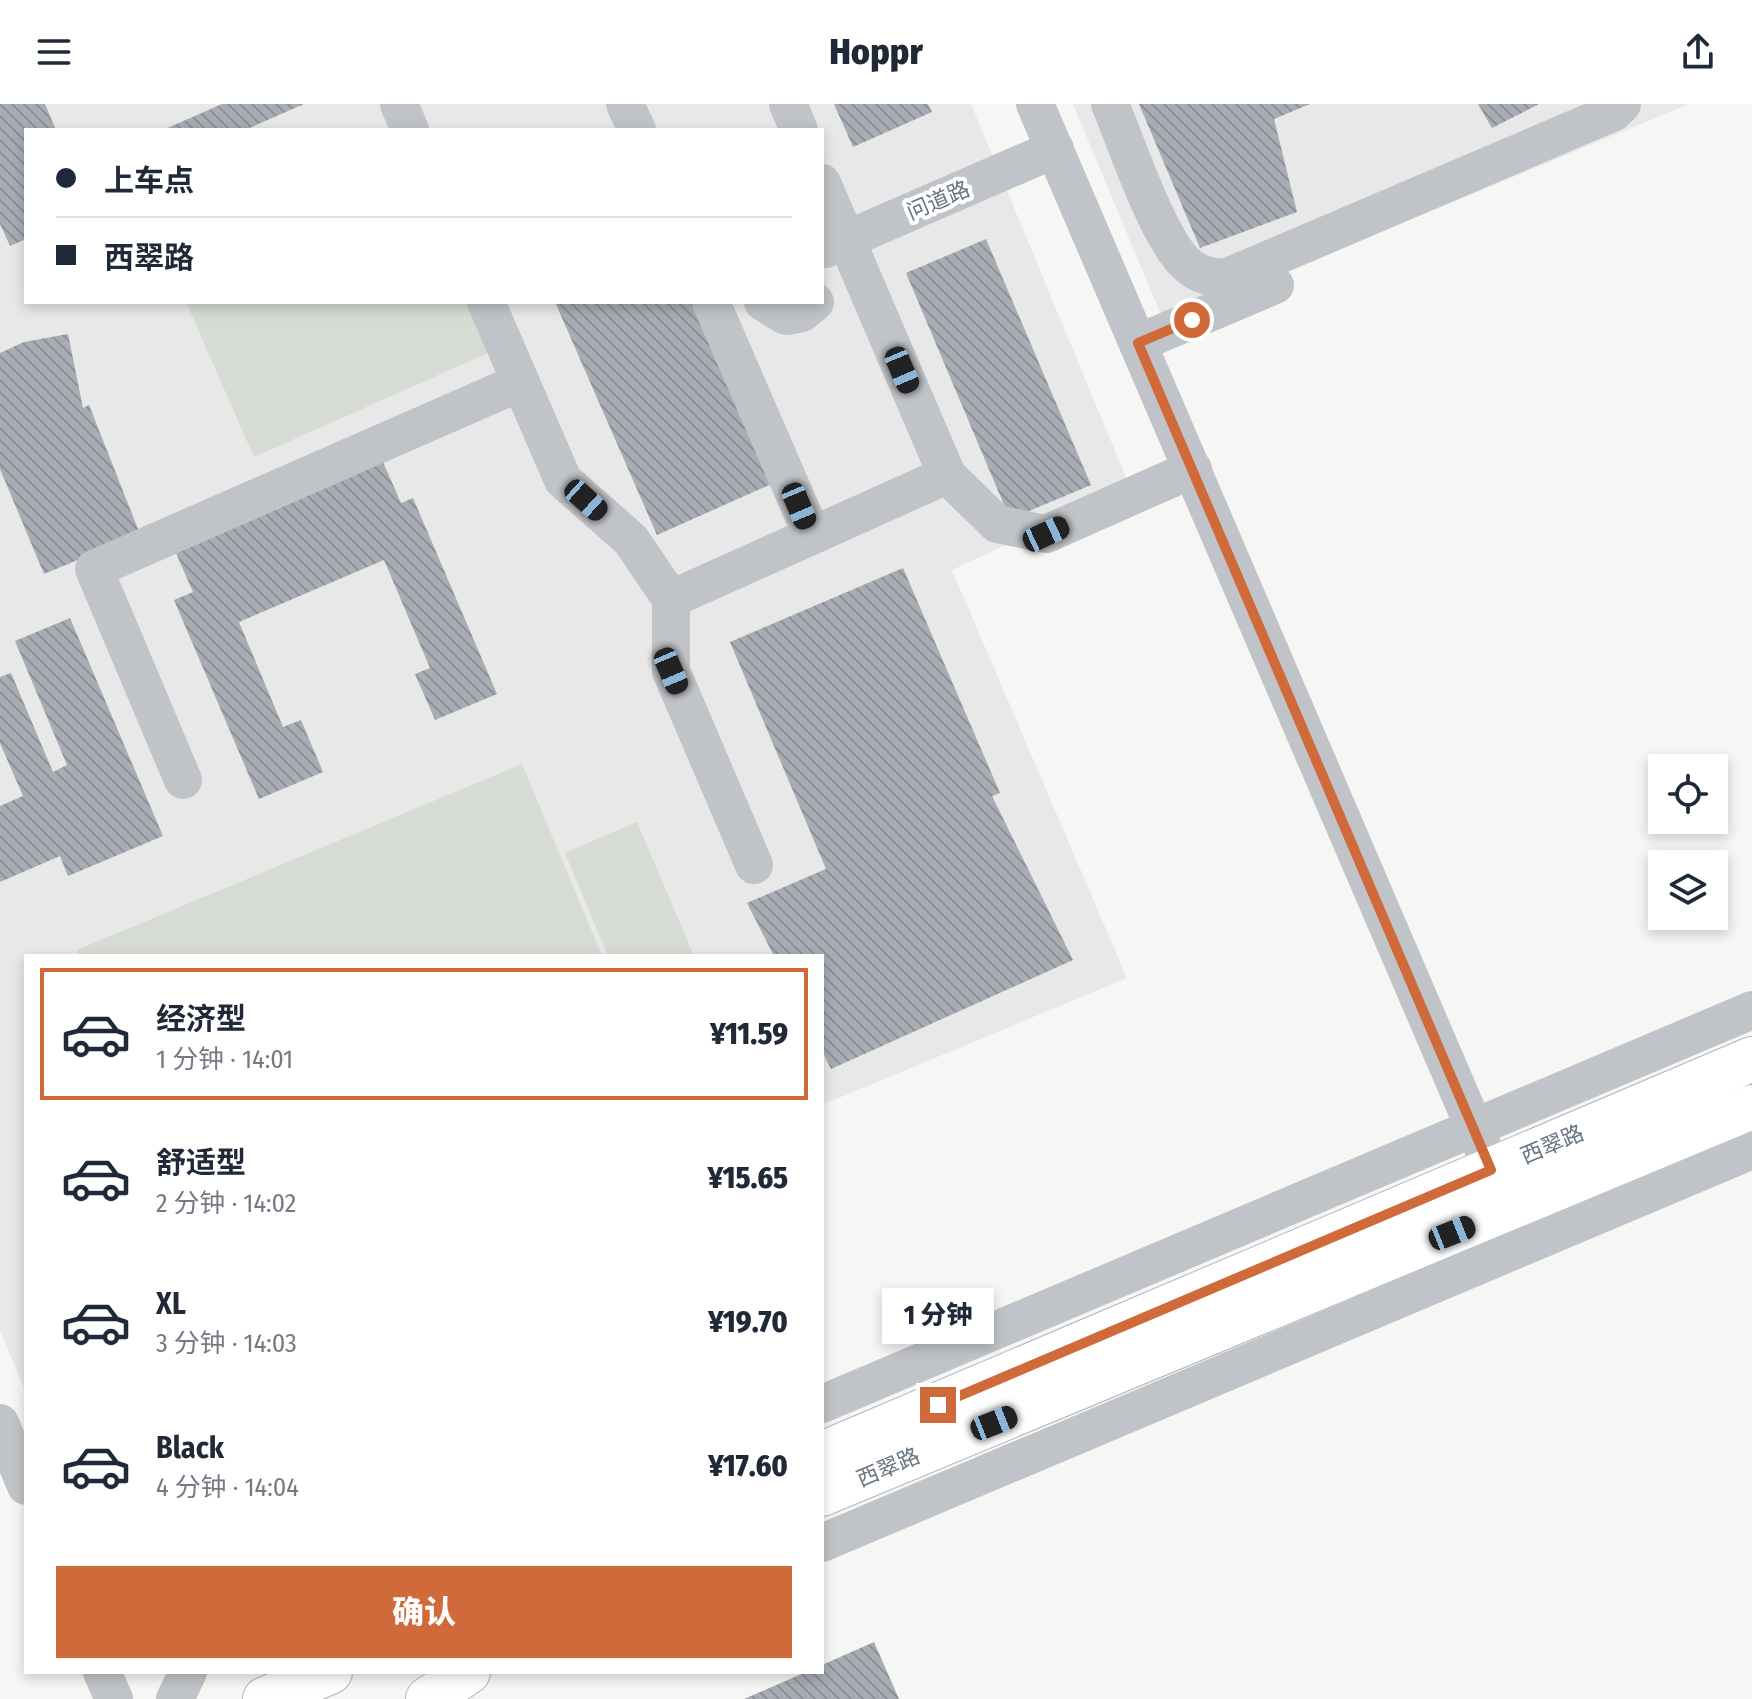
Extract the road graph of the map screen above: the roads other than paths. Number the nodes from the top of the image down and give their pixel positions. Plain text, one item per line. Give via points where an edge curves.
1 (399, 104) edge
2 (625, 104) edge
3 (788, 104) edge
4 (1035, 104) edge
5 (1110, 104) edge
6 (1622, 104) edge
7 (409, 128) edge
8 (636, 128) edge
9 (798, 128) edge
10 (1055, 149) junction
11 (824, 193) edge
12 (1435, 217) dead end
13 (834, 245) edge
14 (487, 304) edge
15 (712, 304) edge
16 (766, 304) edge
17 (813, 304) edge
18 (1138, 343) junction
19 (521, 382) junction
20 (1193, 469) junction
21 (947, 475) junction
22 (812, 535) junction
23 (671, 599) junction
24 (183, 780) dead end
25 (754, 865) dead end
26 (1752, 1010) edge
27 (1752, 1059) edge
28 (1752, 1107) edge
29 (1473, 1128) junction
30 (1752, 1150) edge
31 (1491, 1170) junction
32 (1509, 1209) junction
33 (824, 1403) edge
34 (0, 1423) edge
35 (824, 1453) edge
36 (24, 1481) edge
37 (824, 1493) edge
38 (824, 1542) edge
39 (103, 1674) edge
40 (187, 1674) edge
41 (325, 1674) edge
42 (465, 1674) edge
43 (114, 1699) edge
44 (175, 1699) edge
45 (265, 1699) edge
46 (428, 1699) edge

1 - 7 street
2 - 8 street
3 - 9 street
4 - 10 street
5 - 6 street via 1170,246 1202,275 1225,278 1614,112
10 - 13 street, 问道路
10 - 18 street
11 - 13 street
12 - 18 street
13 - 21 street
14 - 19 street
15 - 22 street
16 - 17 street via 786,316 808,311
18 - 20 street
19 - 23 street via 563,480 631,540
19 - 24 street via 94,569
20 - 21 street via 1046,534 997,524
20 - 29 street
21 - 22 street
22 - 23 street
23 - 25 street via 671,671
26 - 29 street
27 - 31 main road, 西翠路
28 - 32 main road, 西翠路
29 - 31 street
29 - 33 street
30 - 38 street
31 - 32 street
31 - 35 main road, 西翠路
32 - 37 main road, 西翠路
34 - 36 street
39 - 43 street
40 - 44 street
41 - 45 main road
42 - 46 main road

